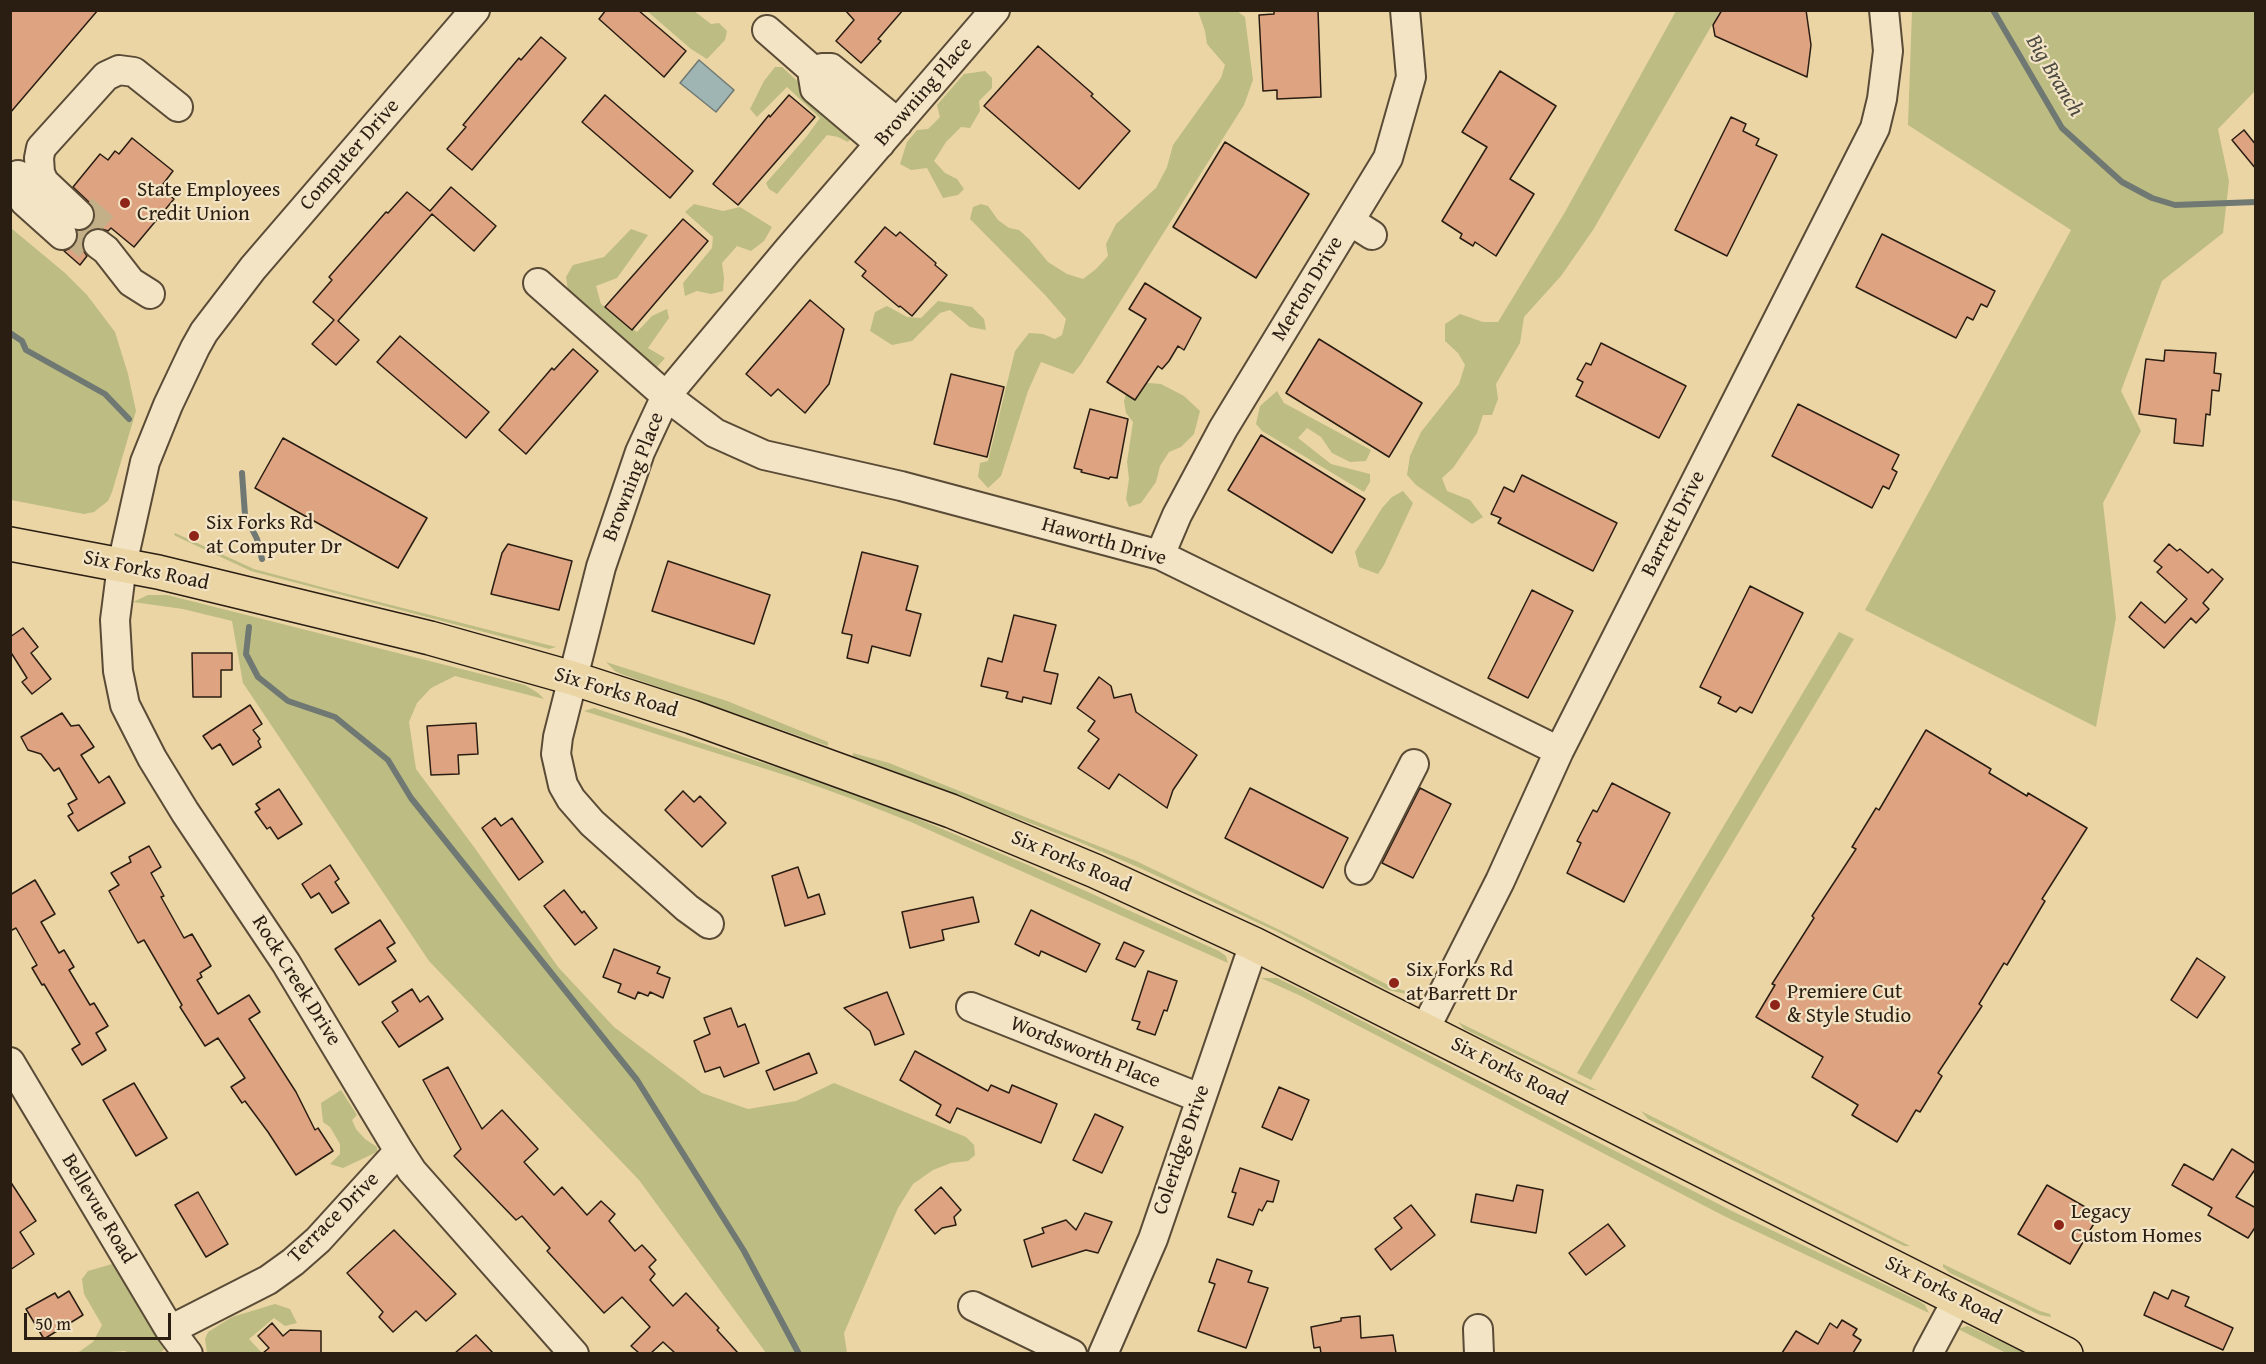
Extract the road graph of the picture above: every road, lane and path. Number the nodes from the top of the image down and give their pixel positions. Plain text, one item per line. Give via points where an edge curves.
1 (475, 10) edge
2 (995, 10) edge
3 (1404, 10) edge
4 (1884, 10) edge
5 (767, 30) dead end
6 (815, 72) junction
7 (178, 107) dead end
8 (898, 123) junction
9 (880, 144) junction
10 (25, 167) dead end
11 (98, 244) tunnel mouth
12 (133, 281) dead end
13 (538, 283) dead end
14 (666, 396) junction
15 (10, 544) edge
16 (1160, 555) junction
17 (122, 566) junction
18 (572, 678) junction
19 (1559, 751) junction
20 (1414, 764) dead end
21 (1360, 870) dead end
22 (709, 924) dead end
23 (1254, 944) junction
24 (972, 1007) dead end
25 (1425, 1029) junction
26 (10, 1062) edge
27 (1200, 1098) junction
28 (399, 1151) junction
29 (1958, 1298) junction
30 (973, 1306) dead end
31 (170, 1330) junction
32 (188, 1353) edge
33 (574, 1353) edge
34 (1072, 1353) edge
35 (1103, 1353) edge
36 (1928, 1353) edge
37 (2066, 1353) edge

1 - 17 street, Computer Drive via 253,268 204,332 168,405 146,462
2 - 8 street, Browning Place
3 - 16 street, Merton Drive via 1412,77 1388,158 1361,228 1223,429
4 - 19 street, Barrett Drive via 1888,51 1875,128
5 - 6 street
6 - 8 street via 831,68
6 - 9 street via 814,89
7 - 10 street via 134,72 124,69 106,76 41,148 40,173 73,222 36,188
8 - 9 street, Browning Place
9 - 14 street, Browning Place
11 - 12 street via 99,267
13 - 14 street, Haworth Drive
14 - 16 street, Haworth Drive via 715,433 764,454
14 - 18 street, Browning Place via 624,495
15 - 17 main road, Six Forks Road
16 - 19 street, Haworth Drive
17 - 18 main road, Six Forks Road via 430,638
17 - 28 street, Rock Creek Drive via 115,620 118,671 125,705 140,737 286,963
18 - 22 street, Browning Place via 556,754 567,792 592,822
18 - 23 main road, Six Forks Road via 693,717 951,811
19 - 25 street, Barrett Drive via 1500,881
20 - 21 street
23 - 25 main road, Six Forks Road
23 - 27 street, Coleridge Drive
24 - 27 street, Wordsworth Place
25 - 29 main road, Six Forks Road
26 - 31 street, Bellevue Road
27 - 35 street, Coleridge Drive via 1153,1239
28 - 31 street, Terrace Drive via 293,1262 268,1280
28 - 33 street, Rock Creek Drive
29 - 36 street
29 - 37 main road, Six Forks Road
30 - 34 street
31 - 32 street, Bellevue Road

